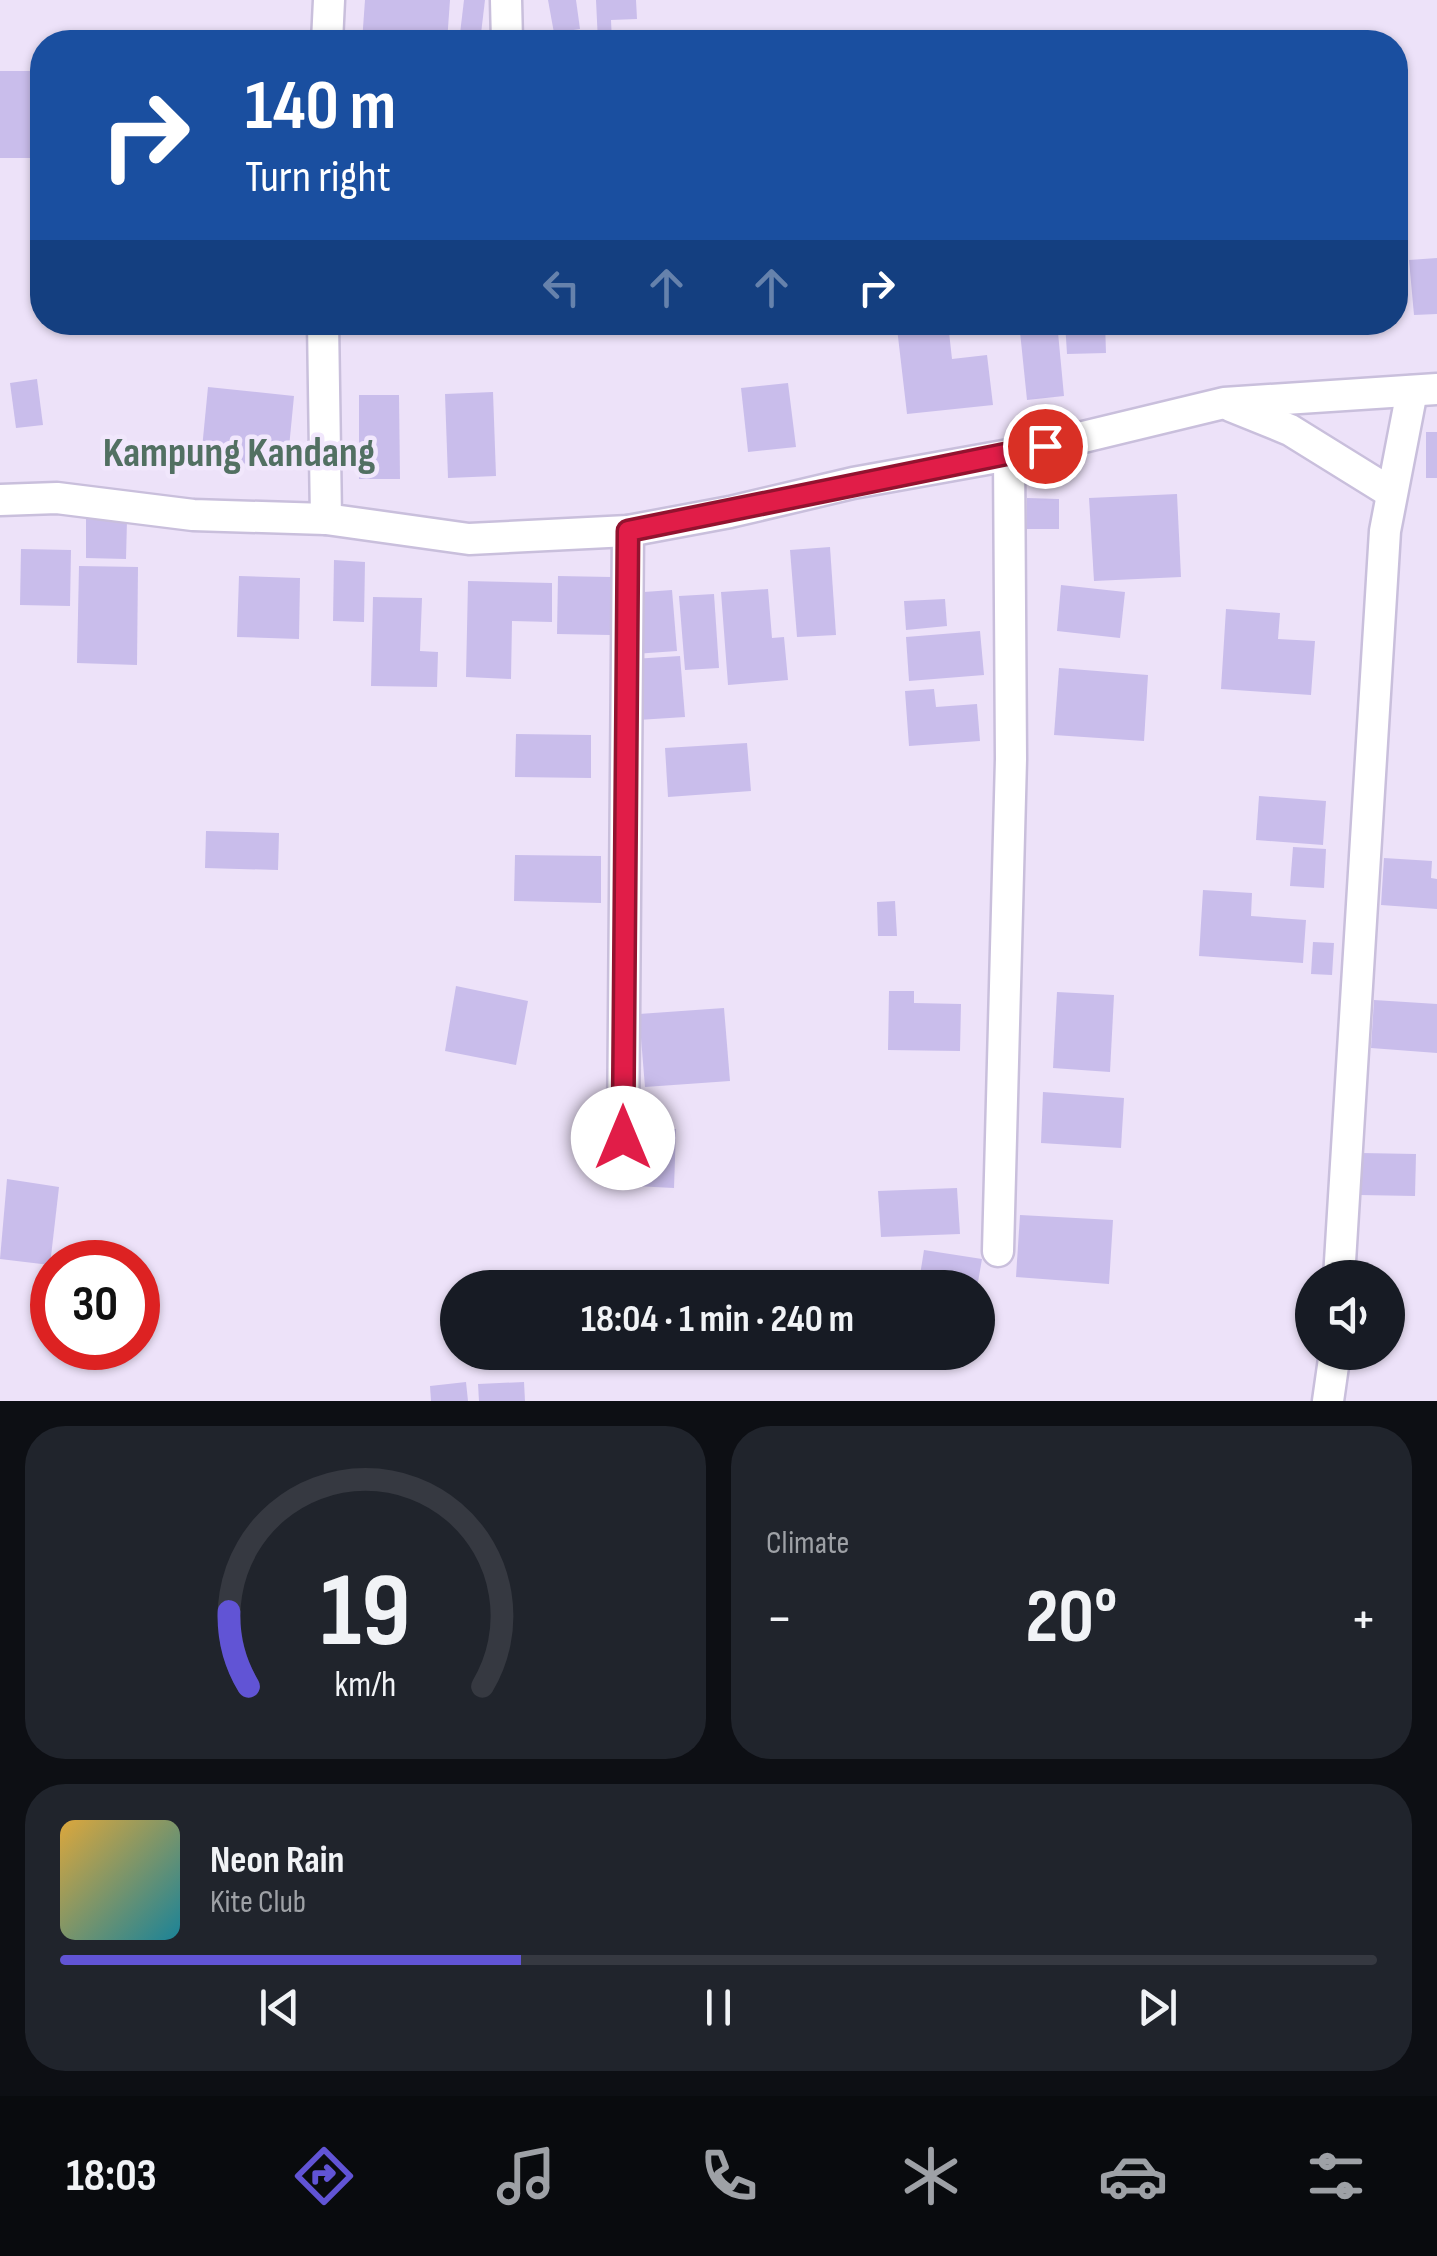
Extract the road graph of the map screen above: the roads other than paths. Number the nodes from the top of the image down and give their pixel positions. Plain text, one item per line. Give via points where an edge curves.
1 (328, 0) edge
2 (506, 0) edge
3 (327, 30) edge
4 (507, 30) edge
5 (323, 335) edge
6 (1424, 390) edge
7 (1224, 403) junction
8 (1009, 455) junction
9 (1390, 492) junction
10 (0, 500) edge
11 (326, 519) junction
12 (628, 531) junction
13 (623, 1138) dead end
14 (998, 1251) dead end
15 (1340, 1260) edge
16 (1332, 1370) edge
17 (1328, 1401) edge

1 - 3 street
2 - 4 street
5 - 11 street
6 - 7 street
6 - 9 street
7 - 8 street
7 - 9 street via 1290,430
8 - 12 street
8 - 14 street via 1011,759
9 - 15 street
10 - 11 street via 57,498 193,515
11 - 12 street via 469,539
12 - 13 street
16 - 17 street

